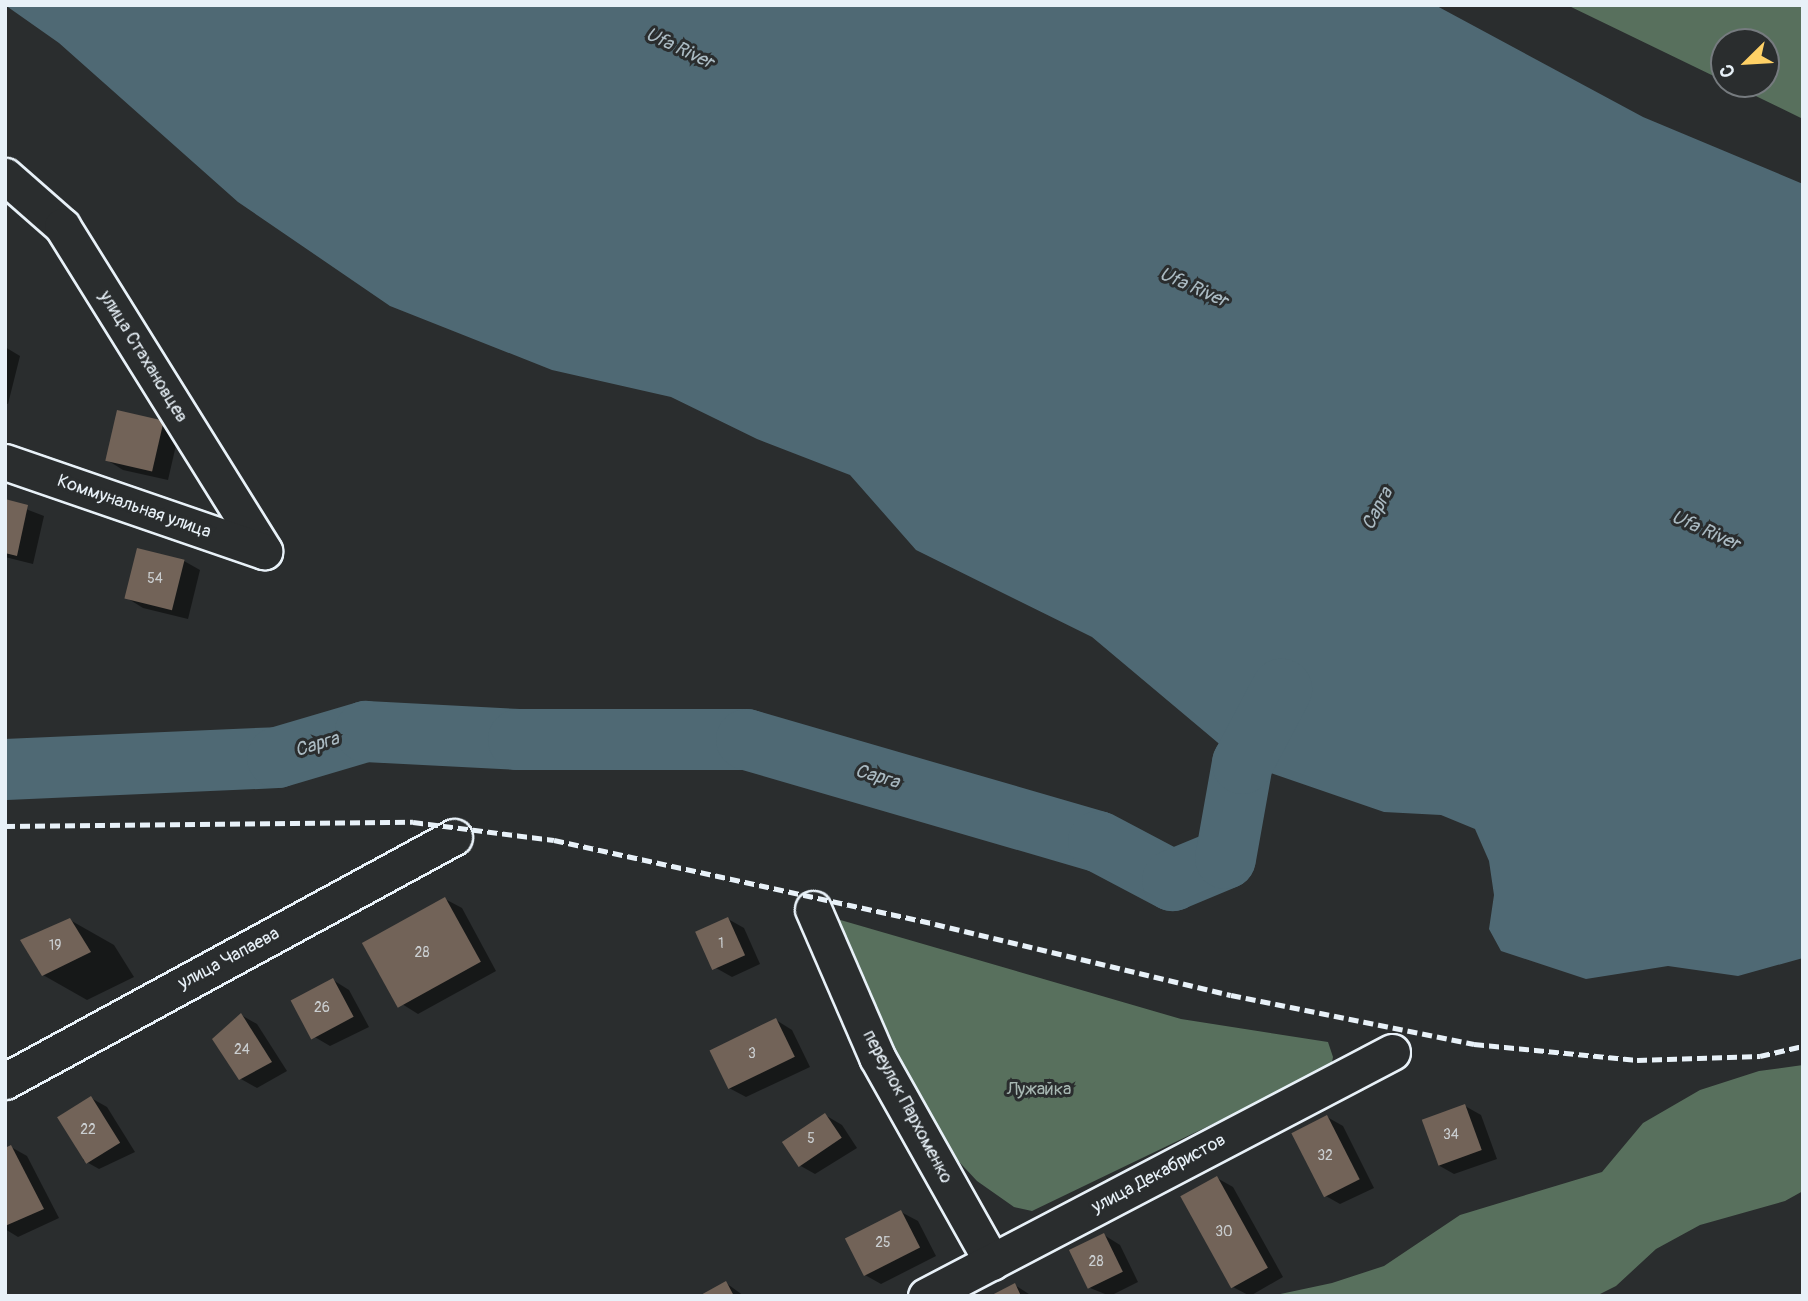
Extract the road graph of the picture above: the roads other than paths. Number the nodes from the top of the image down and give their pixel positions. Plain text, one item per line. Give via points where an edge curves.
1 (5, 176) edge
2 (5, 462) edge
3 (264, 551) joint
4 (454, 837) dead end
5 (813, 909) dead end
6 (1392, 1052) dead end
7 (5, 1081) edge
8 (992, 1262) junction
9 (926, 1296) edge

1 - 3 street, улица Стахановцев via 62,226
2 - 3 street, Коммунальная улица
4 - 7 street, улица Чапаева
5 - 8 street, переулок Пархоменко via 877,1057
6 - 8 street, улица Декабристов
8 - 9 street, улица Декабристов

